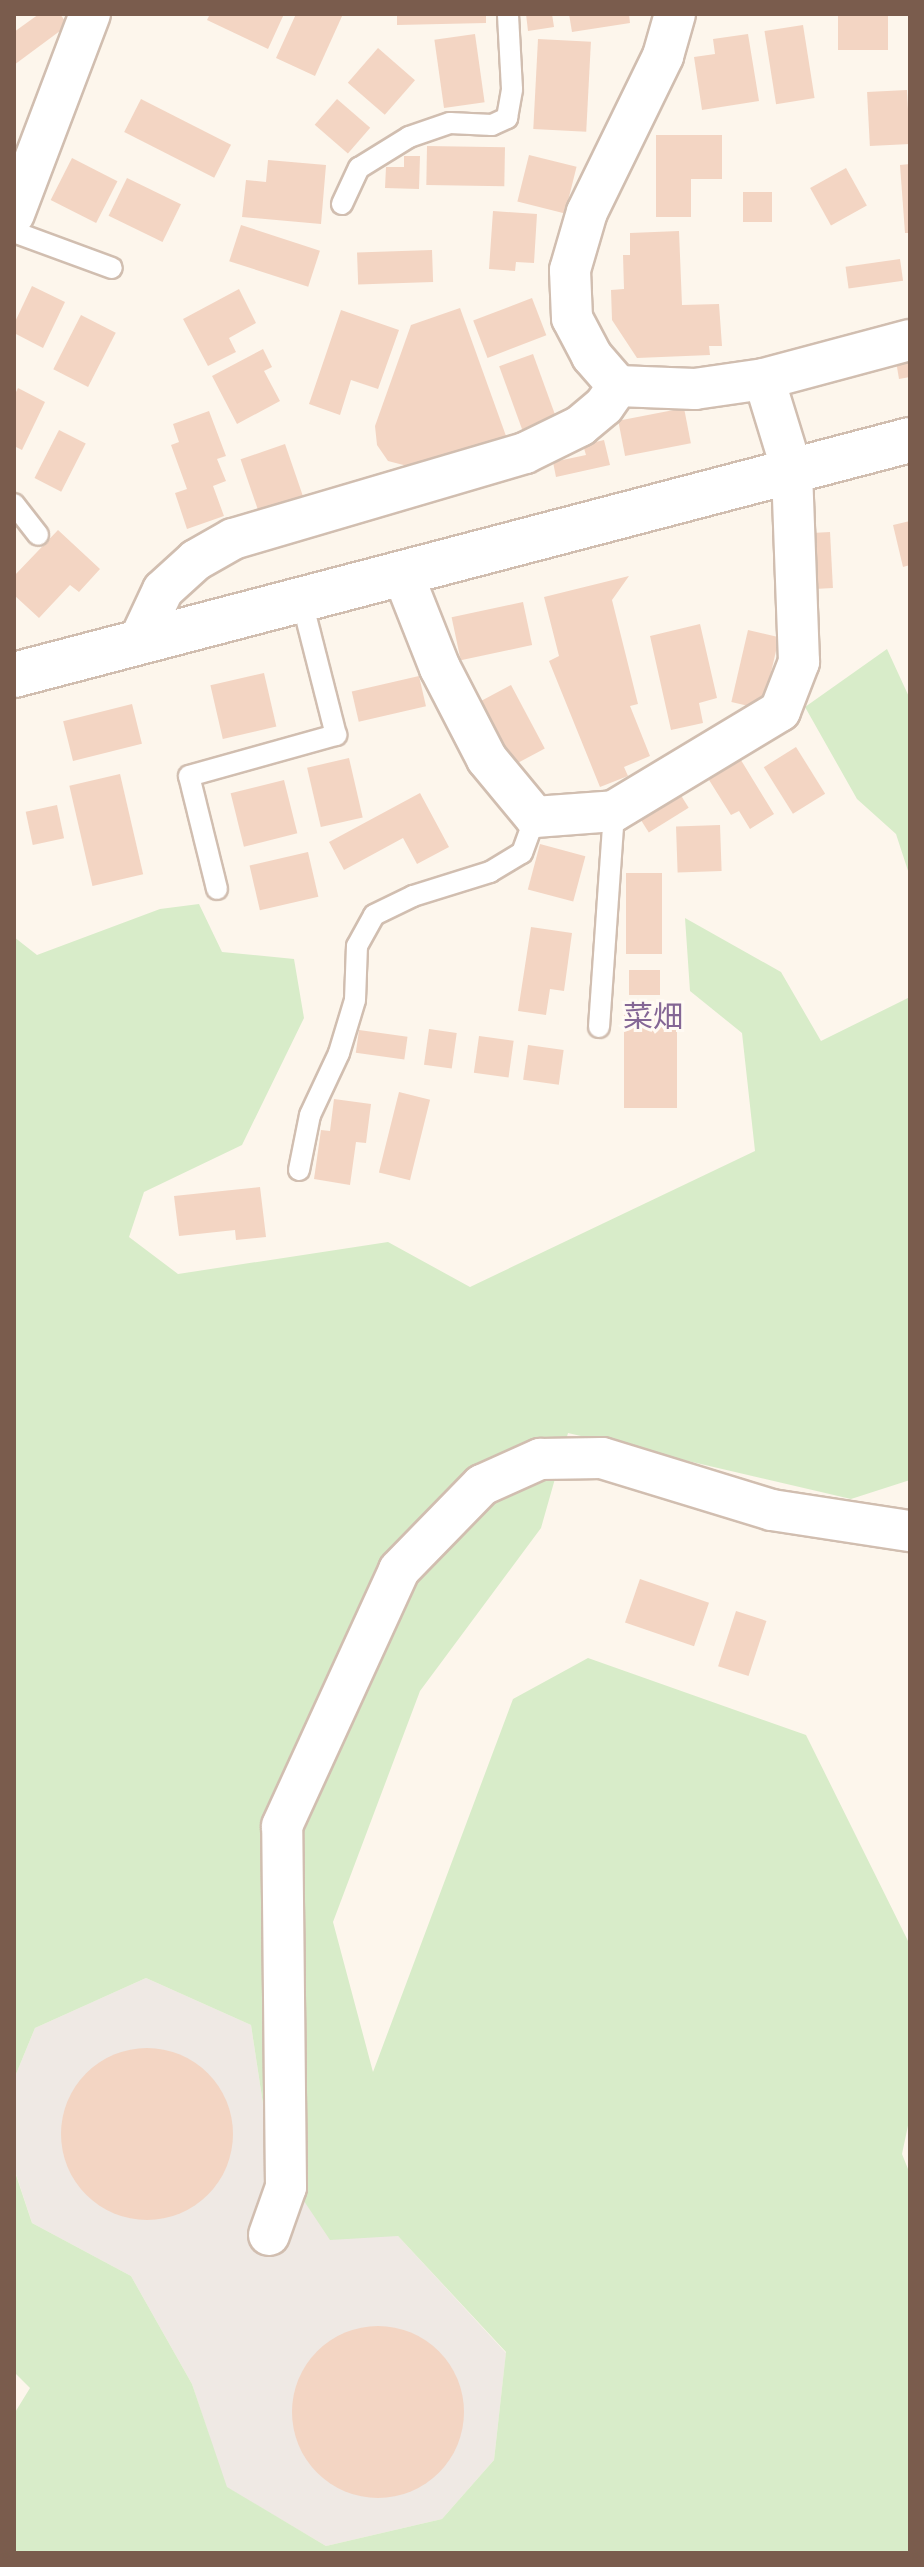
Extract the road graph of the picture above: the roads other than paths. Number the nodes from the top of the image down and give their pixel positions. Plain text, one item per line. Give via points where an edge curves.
1 (90, 14) edge
2 (508, 14) edge
3 (675, 14) edge
4 (342, 204) dead end
5 (14, 214) edge
6 (14, 232) edge
7 (112, 268) dead end
8 (910, 340) edge
9 (764, 379) junction
10 (618, 386) junction
11 (910, 440) edge
12 (792, 470) junction
13 (14, 504) edge
14 (38, 535) dead end
15 (402, 572) junction
16 (301, 598) junction
17 (139, 641) junction
18 (14, 675) edge
19 (614, 811) junction
20 (535, 817) junction
21 (217, 889) dead end
22 (599, 1027) dead end
23 (299, 1170) dead end
24 (910, 1531) edge
25 (269, 2235) dead end

1 - 5 street
2 - 4 lane via 512,89 507,118 492,125 450,123 409,137 359,168
3 - 10 street via 663,56 587,212 570,270 572,318 592,356
6 - 7 lane
8 - 9 street
9 - 10 street via 695,389
9 - 12 street
10 - 17 street via 580,426 525,453 233,539 196,560 163,590
11 - 12 street
12 - 15 street
12 - 19 street via 799,662 780,711
13 - 14 lane
15 - 16 street
15 - 20 street via 440,668 487,759
16 - 17 street
16 - 21 lane via 336,735 189,776
17 - 18 street
19 - 20 street
19 - 22 lane
20 - 23 lane via 522,853 490,872 413,896 374,915 357,946 355,1000 339,1053 310,1115
24 - 25 street via 772,1510 602,1458 540,1459 482,1485 399,1570 282,1826 286,2187

